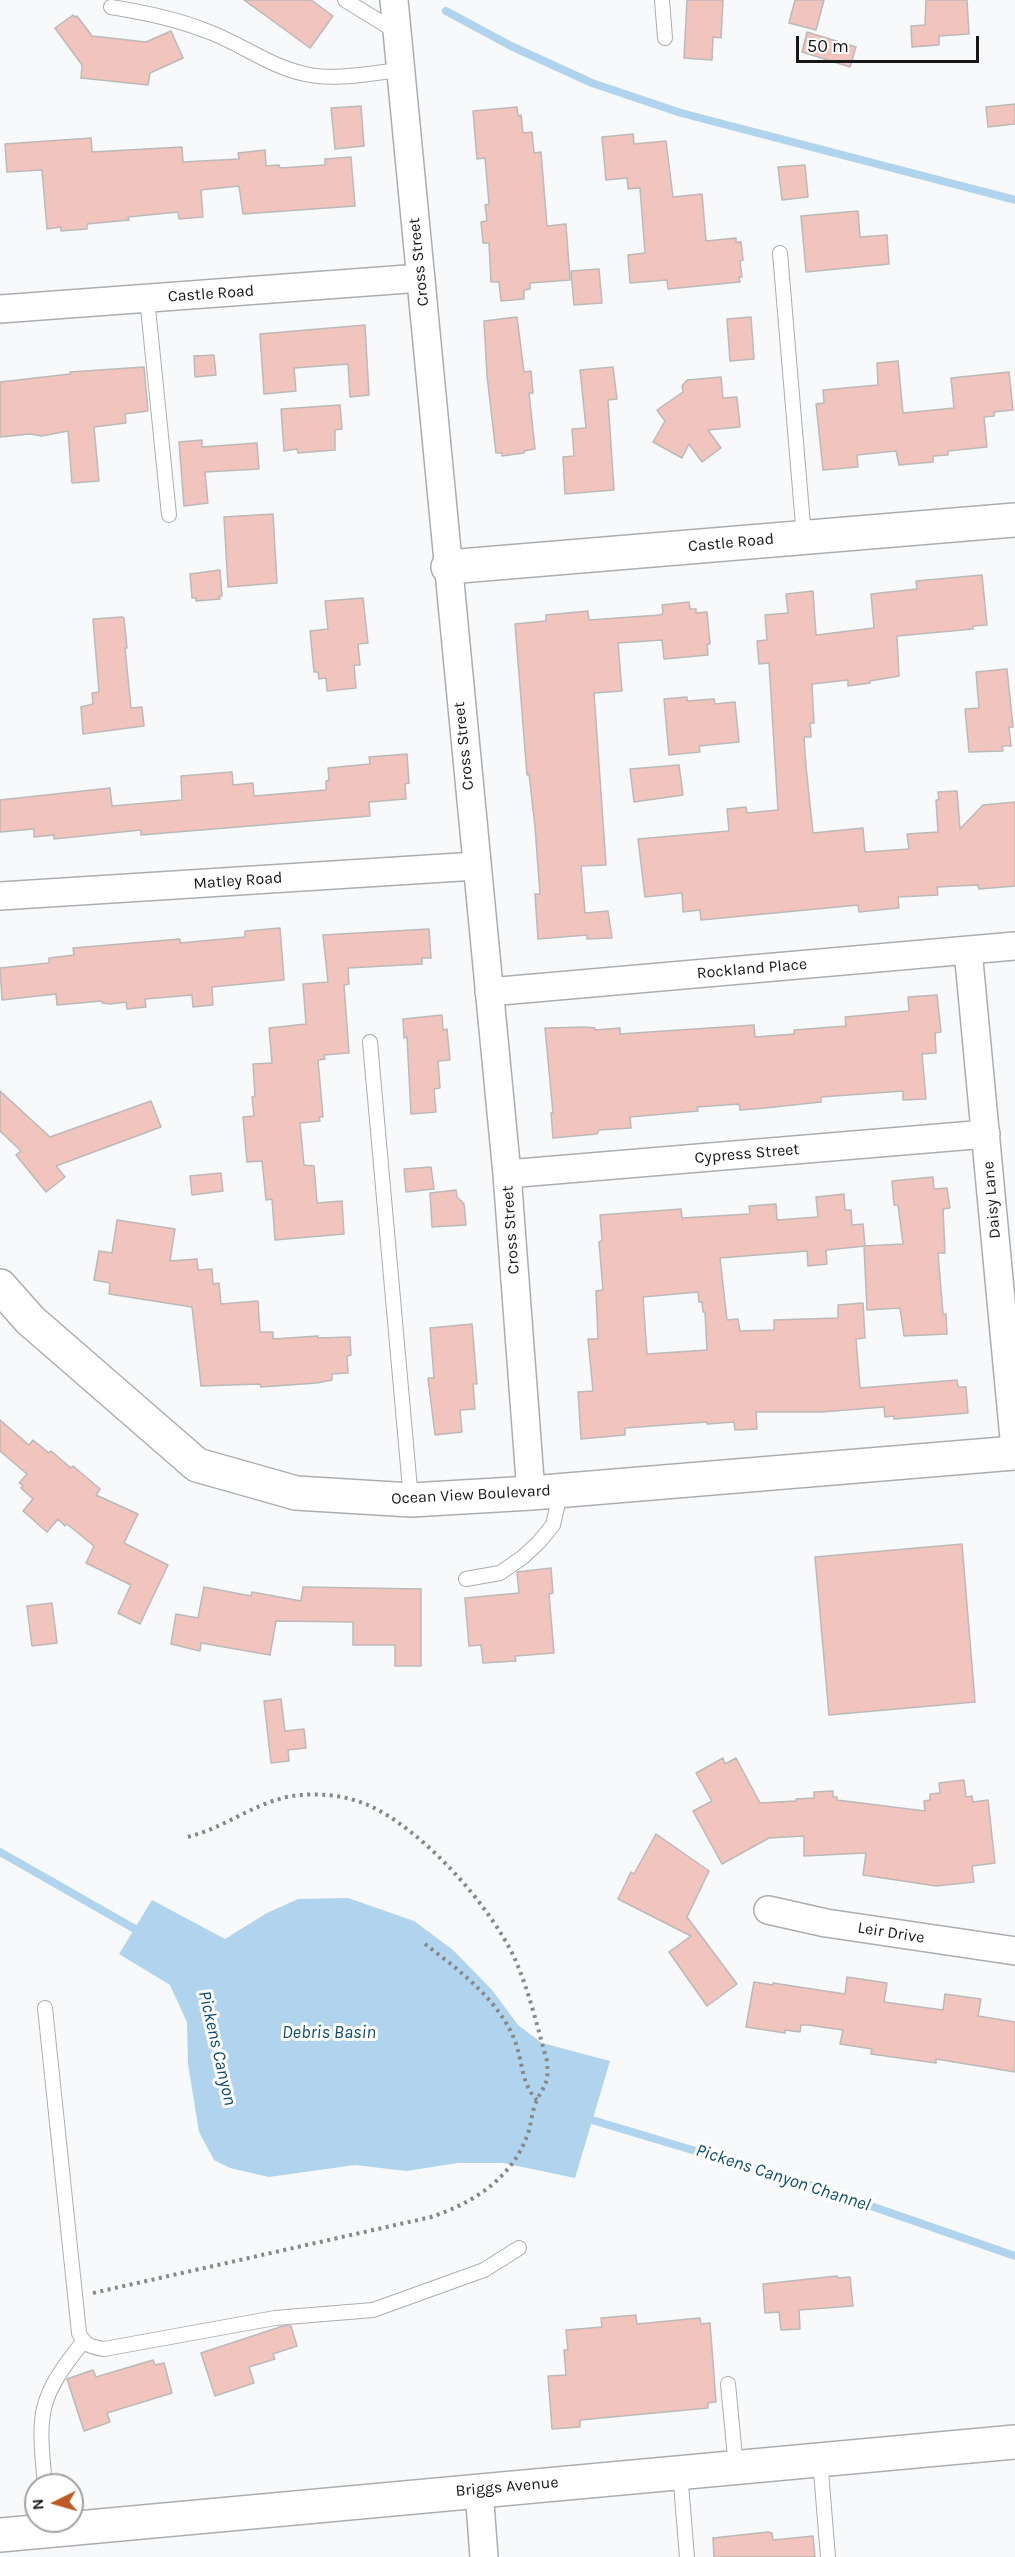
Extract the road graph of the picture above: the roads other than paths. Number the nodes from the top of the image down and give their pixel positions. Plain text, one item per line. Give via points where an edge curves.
1 (345, 0) edge
2 (394, 0) edge
3 (662, 0) edge
4 (111, 7) dead end
5 (397, 32) junction
6 (665, 38) dead end
7 (400, 70) junction
8 (780, 253) dead end
9 (421, 278) junction
10 (147, 298) junction
11 (0, 309) edge
12 (169, 515) dead end
13 (1015, 520) edge
14 (804, 537) junction
15 (448, 567) junction
16 (476, 866) junction
17 (0, 896) edge
18 (1015, 946) edge
19 (968, 951) junction
20 (489, 992) junction
21 (370, 1042) dead end
22 (986, 1134) junction
23 (507, 1174) junction
24 (0, 1286) edge
25 (1015, 1451) edge
26 (546, 1492) junction
27 (411, 1500) junction
28 (466, 1579) dead end
29 (768, 1910) dead end
30 (1015, 1951) edge
31 (45, 2008) dead end
32 (519, 2248) dead end
33 (83, 2342) junction
34 (728, 2384) dead end
35 (1015, 2442) edge
36 (820, 2459) junction
37 (736, 2467) junction
38 (680, 2472) junction
39 (44, 2473) edge
40 (479, 2490) junction
41 (84, 2522) edge
42 (24, 2530) edge
43 (0, 2535) edge
44 (484, 2557) edge
45 (687, 2557) edge
46 (828, 2557) edge

1 - 5 lane
2 - 5 street, Cross Street
3 - 6 lane
4 - 7 lane via 206,30 271,64 306,75
5 - 7 street, Cross Street
7 - 9 street, Cross Street
8 - 14 lane
9 - 10 street, Castle Road
9 - 15 street, Cross Street
10 - 11 street, Castle Road
10 - 12 lane
13 - 14 street, Castle Road
14 - 15 street, Castle Road
15 - 16 street, Cross Street
16 - 17 street, Matley Road
16 - 20 street, Cross Street
18 - 19 street, Rockland Place
19 - 20 street, Rockland Place
19 - 22 street, Daisy Lane
20 - 23 street, Cross Street
21 - 27 lane
22 - 23 street, Cypress Street
22 - 25 street, Daisy Lane
23 - 26 street, Cross Street
24 - 27 street, Ocean View Boulevard via 30,1320 197,1465 296,1493
25 - 26 street, Ocean View Boulevard
26 - 27 street, Ocean View Boulevard
26 - 28 lane via 553,1525 539,1542 500,1573
29 - 30 street, Leir Drive via 826,1923
31 - 33 lane
32 - 33 lane via 484,2270 374,2310 275,2318 104,2349
33 - 39 lane via 58,2373 41,2414
34 - 37 lane
35 - 36 street, Briggs Avenue
36 - 37 street, Briggs Avenue
36 - 46 lane
37 - 38 street, Briggs Avenue
38 - 40 street, Briggs Avenue
38 - 45 lane
40 - 41 street, Briggs Avenue
40 - 44 street
42 - 43 street, Briggs Avenue

